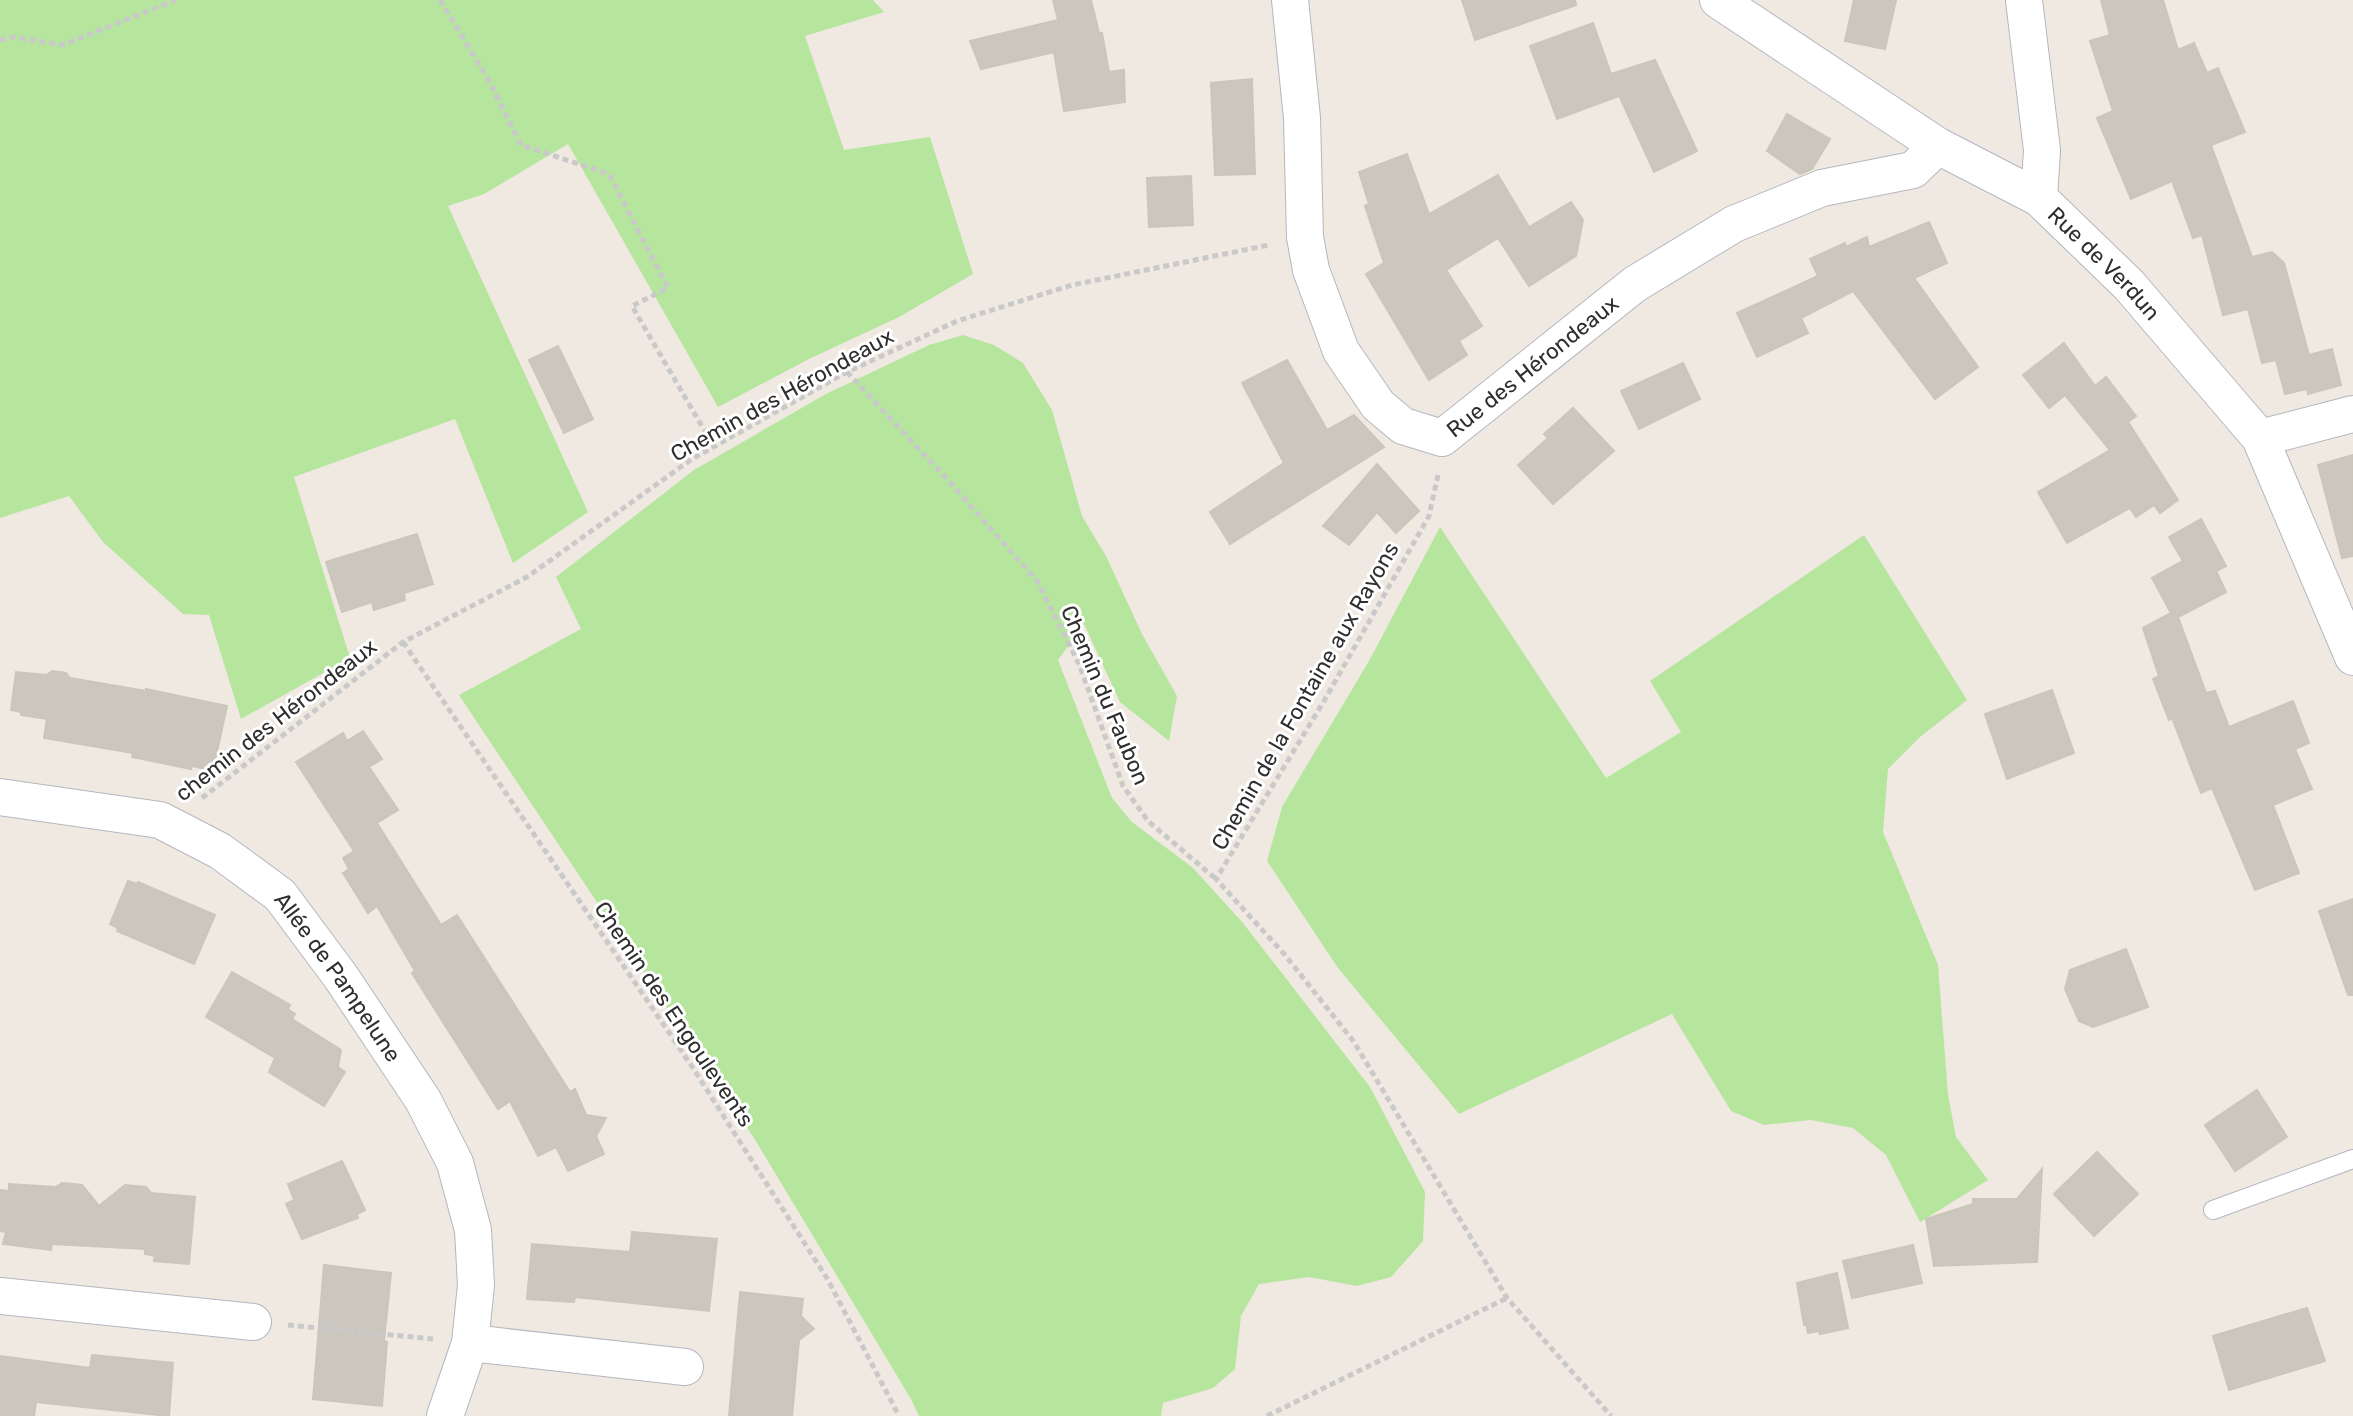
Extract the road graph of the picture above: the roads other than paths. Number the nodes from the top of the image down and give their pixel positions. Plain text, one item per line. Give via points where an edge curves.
1 (1290, 0) edge
2 (1718, 0) edge
3 (2024, 0) edge
4 (1938, 146) junction
5 (2039, 198) junction
6 (2353, 414) edge
7 (2260, 438) junction
8 (2353, 657) edge
9 (0, 797) edge
10 (2353, 1159) edge
11 (2213, 1210) dead end
12 (0, 1296) edge
13 (253, 1322) road end
14 (470, 1343) junction
15 (685, 1367) dead end
16 (445, 1416) edge

1 - 4 street, Rue des Hérondeaux via 1302,118 1305,237 1315,284 1341,351 1378,405 1403,426 1442,438 1635,284 1734,224 1822,188 1913,170
2 - 4 street, Rue de Verdun
3 - 5 street via 2042,150
4 - 5 street, Rue de Verdun
5 - 7 street, Rue de Verdun via 2129,285
6 - 7 street
7 - 8 street, Rue de Verdun
9 - 14 street, Allée de Pampelune via 160,820 220,851 280,895 423,1100 455,1163 473,1230 476,1285
10 - 11 lane
12 - 13 street
14 - 15 street
14 - 16 street, Allée de Pampelune

